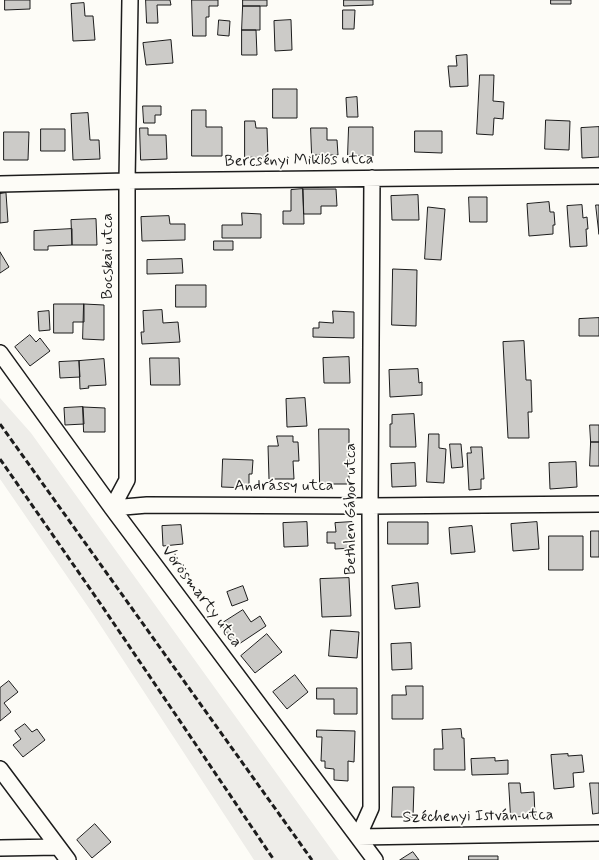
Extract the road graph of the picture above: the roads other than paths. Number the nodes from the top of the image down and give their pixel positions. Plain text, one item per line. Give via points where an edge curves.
1 (130, 0) edge
2 (599, 176) edge
3 (372, 178) junction
4 (127, 181) junction
5 (0, 184) edge
6 (0, 353) edge
7 (599, 504) edge
8 (370, 506) junction
9 (112, 508) junction
10 (0, 769) edge
11 (599, 833) edge
12 (358, 837) junction
13 (58, 847) junction
14 (0, 848) edge
15 (68, 860) edge
16 (375, 860) edge

1 - 4 street, Bocskai utca
2 - 3 street, Bercsényi Miklós utca
3 - 4 street, Bercsényi Miklós utca
3 - 8 street, Bethlen Gábor utca
4 - 5 street, Bercsényi Miklós utca
4 - 9 street, Bocskai utca via 126,480
6 - 9 street, Vörösmarty utca
7 - 8 street, Andrássy utca
8 - 9 street, Andrássy utca via 147,504
8 - 12 street, Bethlen Gábor utca via 371,808
9 - 12 street, Vörösmarty utca
10 - 13 street
11 - 12 street, Széchenyi István utca
12 - 16 street, Vörösmarty utca
13 - 14 street
13 - 15 street

